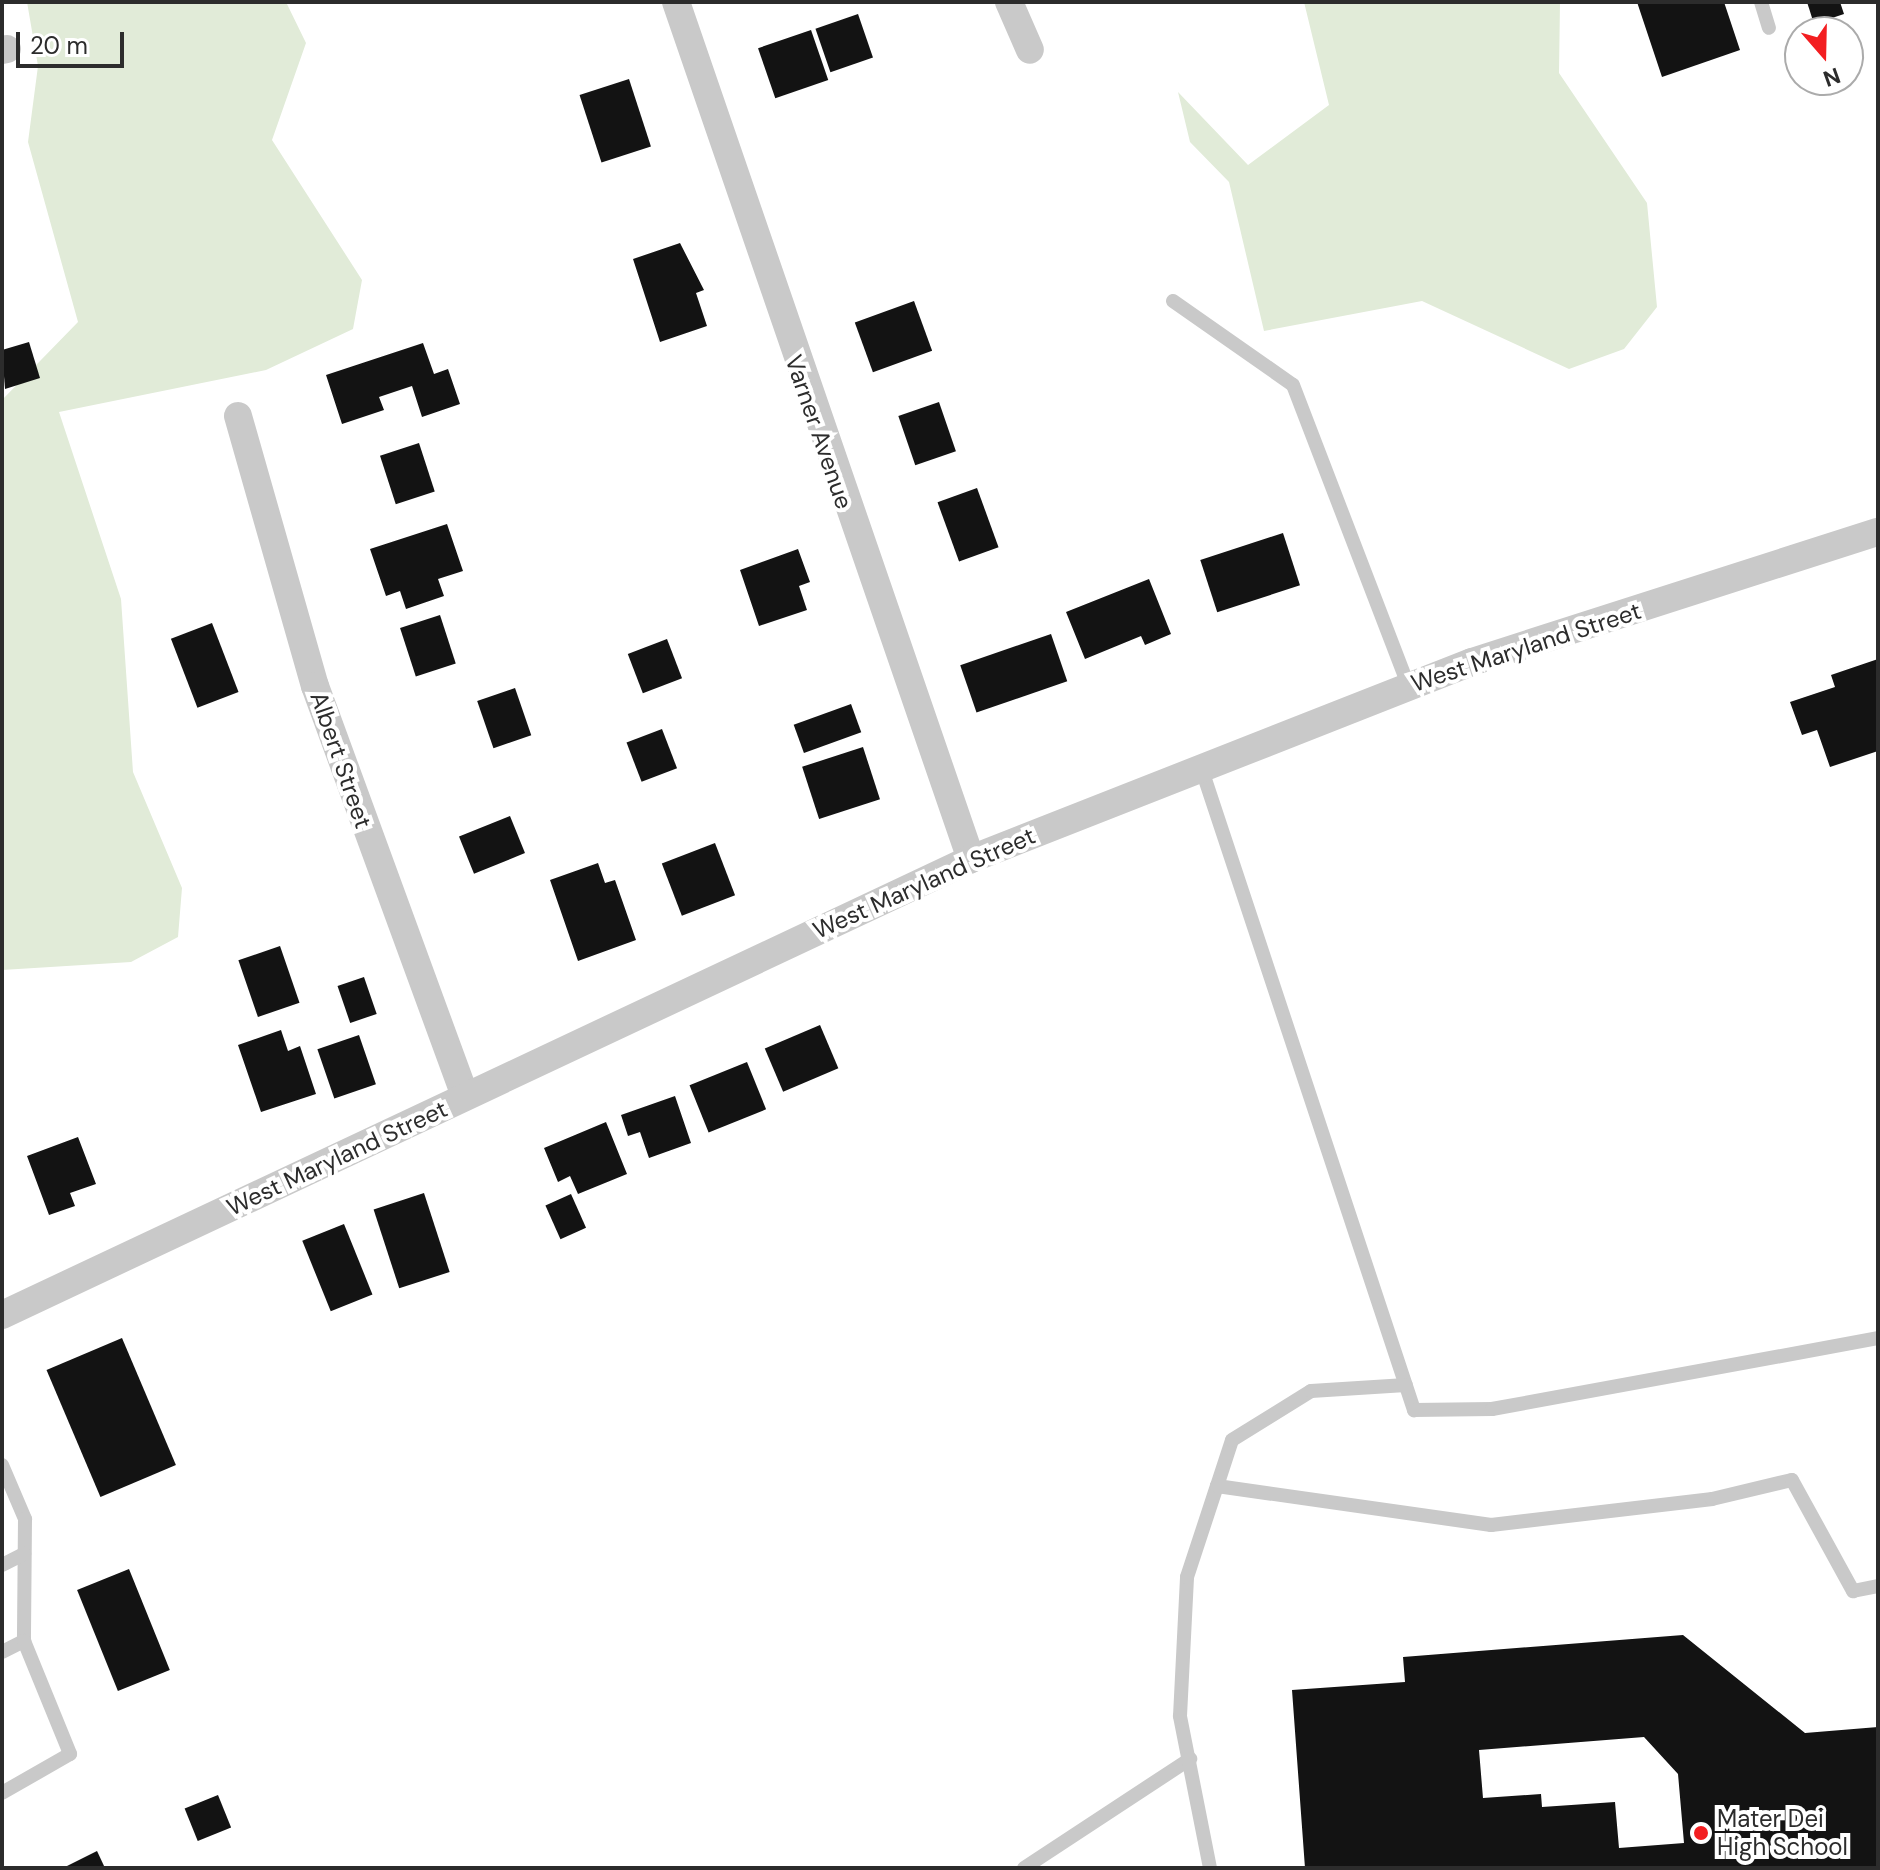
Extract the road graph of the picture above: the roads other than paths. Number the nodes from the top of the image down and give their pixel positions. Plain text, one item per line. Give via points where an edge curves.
1 (676, 2) edge
2 (1009, 2) edge
3 (1761, 2) edge
4 (1769, 28) dead end
5 (1030, 50) dead end
6 (1173, 301) dead end
7 (238, 416) dead end
8 (1878, 532) edge
9 (1408, 685) junction
10 (1200, 764) junction
11 (971, 859) junction
12 (465, 1096) junction
13 (2, 1315) edge
14 (1878, 1338) edge
15 (1406, 1385) junction
16 (2, 1465) edge
17 (1217, 1486) junction
18 (24, 1554) junction
19 (2, 1565) edge
20 (1878, 1586) edge
21 (24, 1641) junction
22 (2, 1652) edge
23 (1190, 1759) junction
24 (2, 1793) edge
25 (1024, 1868) edge
26 (1210, 1868) edge

1 - 11 street, Varner Avenue
2 - 5 street
3 - 4 lane
6 - 9 lane via 1293,385
7 - 12 street, Albert Street via 315,686
8 - 9 street, West Maryland Street
9 - 10 street, West Maryland Street
10 - 11 street, West Maryland Street
10 - 15 lane
11 - 12 street, West Maryland Street
12 - 13 street, West Maryland Street
14 - 15 lane via 1492,1409 1414,1410
15 - 17 lane via 1311,1391 1232,1440
16 - 18 lane via 25,1519
17 - 20 lane via 1491,1525 1712,1499 1792,1480 1853,1591
17 - 23 lane via 1187,1577 1180,1716
18 - 19 lane
18 - 21 lane
21 - 22 lane
21 - 24 lane via 70,1754
23 - 25 lane
23 - 26 lane

